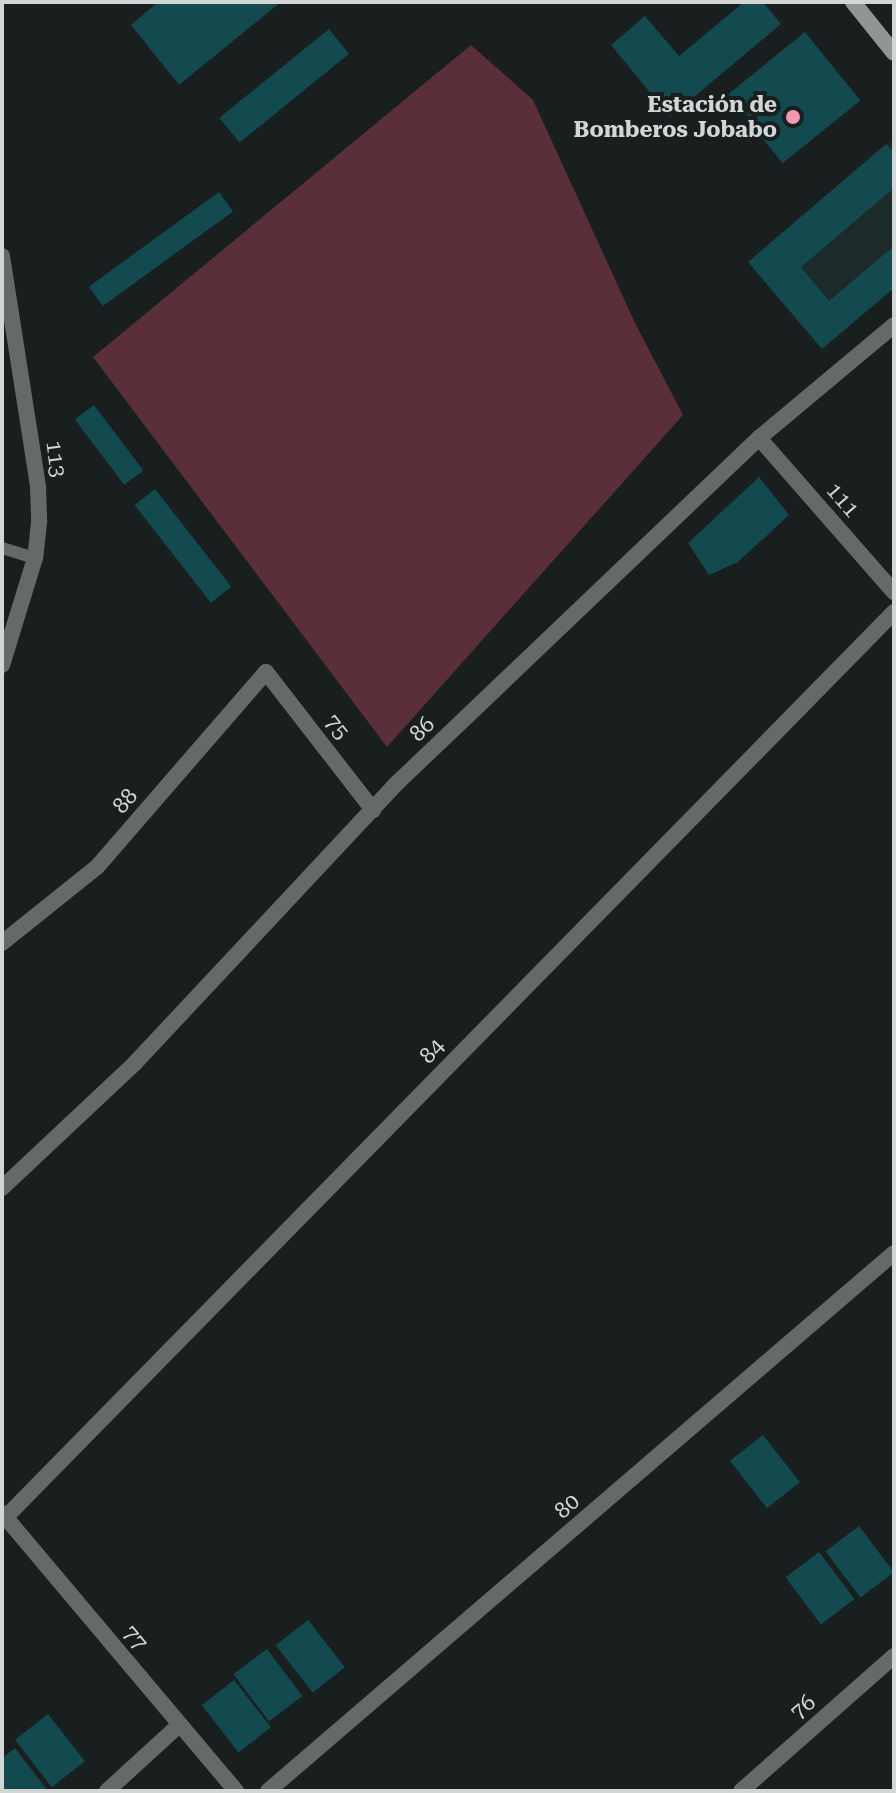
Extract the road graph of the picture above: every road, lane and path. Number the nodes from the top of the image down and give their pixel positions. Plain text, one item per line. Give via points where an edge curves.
1 (853, 2) edge
2 (894, 53) edge
3 (2, 256) edge
4 (894, 325) edge
5 (759, 438) junction
6 (2, 548) edge
7 (35, 558) junction
8 (894, 592) edge
9 (894, 612) edge
10 (2, 665) edge
11 (266, 672) joint
12 (373, 810) junction
13 (2, 943) edge
14 (2, 1188) edge
15 (894, 1253) edge
16 (3, 1517) edge
17 (894, 1656) edge
18 (179, 1725) junction
19 (107, 1791) edge
20 (236, 1791) edge
21 (268, 1791) edge
22 (741, 1791) edge

1 - 2 main road
3 - 7 street, 113 via 38,487
4 - 5 street, 86
5 - 8 street, 111
5 - 12 street, 86
6 - 7 lane
7 - 10 street, 113
9 - 16 street, 84
11 - 12 street, 75
11 - 13 street, 88 via 97,867
12 - 14 street, 86 via 135,1063
15 - 21 street, 80
16 - 18 street, 77
17 - 22 street, 76
18 - 19 street
18 - 20 street, 77

